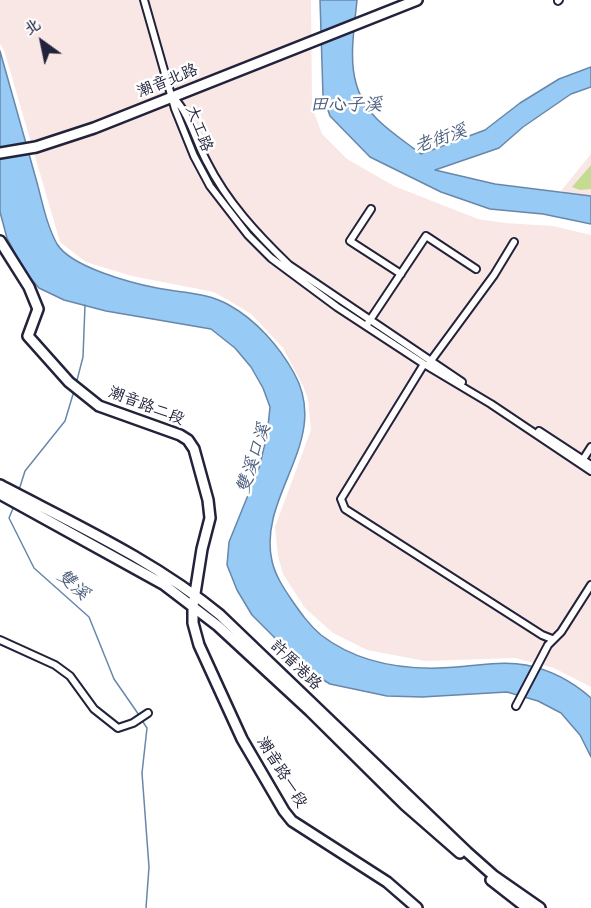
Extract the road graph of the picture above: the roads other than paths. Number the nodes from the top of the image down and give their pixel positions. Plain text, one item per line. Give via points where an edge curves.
1 (144, 0) edge
2 (417, 0) edge
3 (173, 96) junction
4 (0, 153) edge
5 (371, 209) dead end
6 (0, 241) edge
7 (514, 242) dead end
8 (476, 269) dead end
9 (401, 274) junction
10 (369, 323) junction
11 (427, 363) junction
12 (591, 447) edge
13 (582, 462) junction
14 (591, 465) edge
15 (591, 471) edge
16 (0, 485) edge
17 (0, 494) edge
18 (17, 499) junction
19 (591, 585) edge
20 (194, 600) junction
21 (552, 639) junction
22 (0, 640) edge
23 (517, 704) dead end
24 (143, 717) dead end
25 (480, 867) junction
26 (417, 908) edge
27 (527, 908) edge
28 (540, 908) edge

1 - 3 street, 大工路
2 - 3 street, 潮音北路
3 - 4 street, 潮音北路 via 94,128 36,147
3 - 10 street, 大工路 via 194,156 232,217 271,258 302,283
5 - 9 street via 350,241
6 - 20 street, 潮音路二段 via 29,286 38,309 28,336 69,382 99,406 180,435 194,449 210,518
7 - 11 street via 494,275
8 - 9 street via 426,236
9 - 10 street
10 - 11 street, 大工路
11 - 13 street, 大工路
11 - 21 street via 342,504
12 - 13 street
13 - 14 street, 大工路
13 - 15 street, 大工路
16 - 18 street, 許厝港路
17 - 18 street, 許厝港路
18 - 20 street, 許厝港路
19 - 21 street via 561,632
20 - 25 street, 許厝港路 via 405,805
20 - 26 street, 潮音路一段 via 193,623 199,645 242,739 292,821 387,882
21 - 23 street
22 - 24 street via 70,676 94,709 118,728
25 - 27 street, 許厝港路
25 - 28 street, 許厝港路

